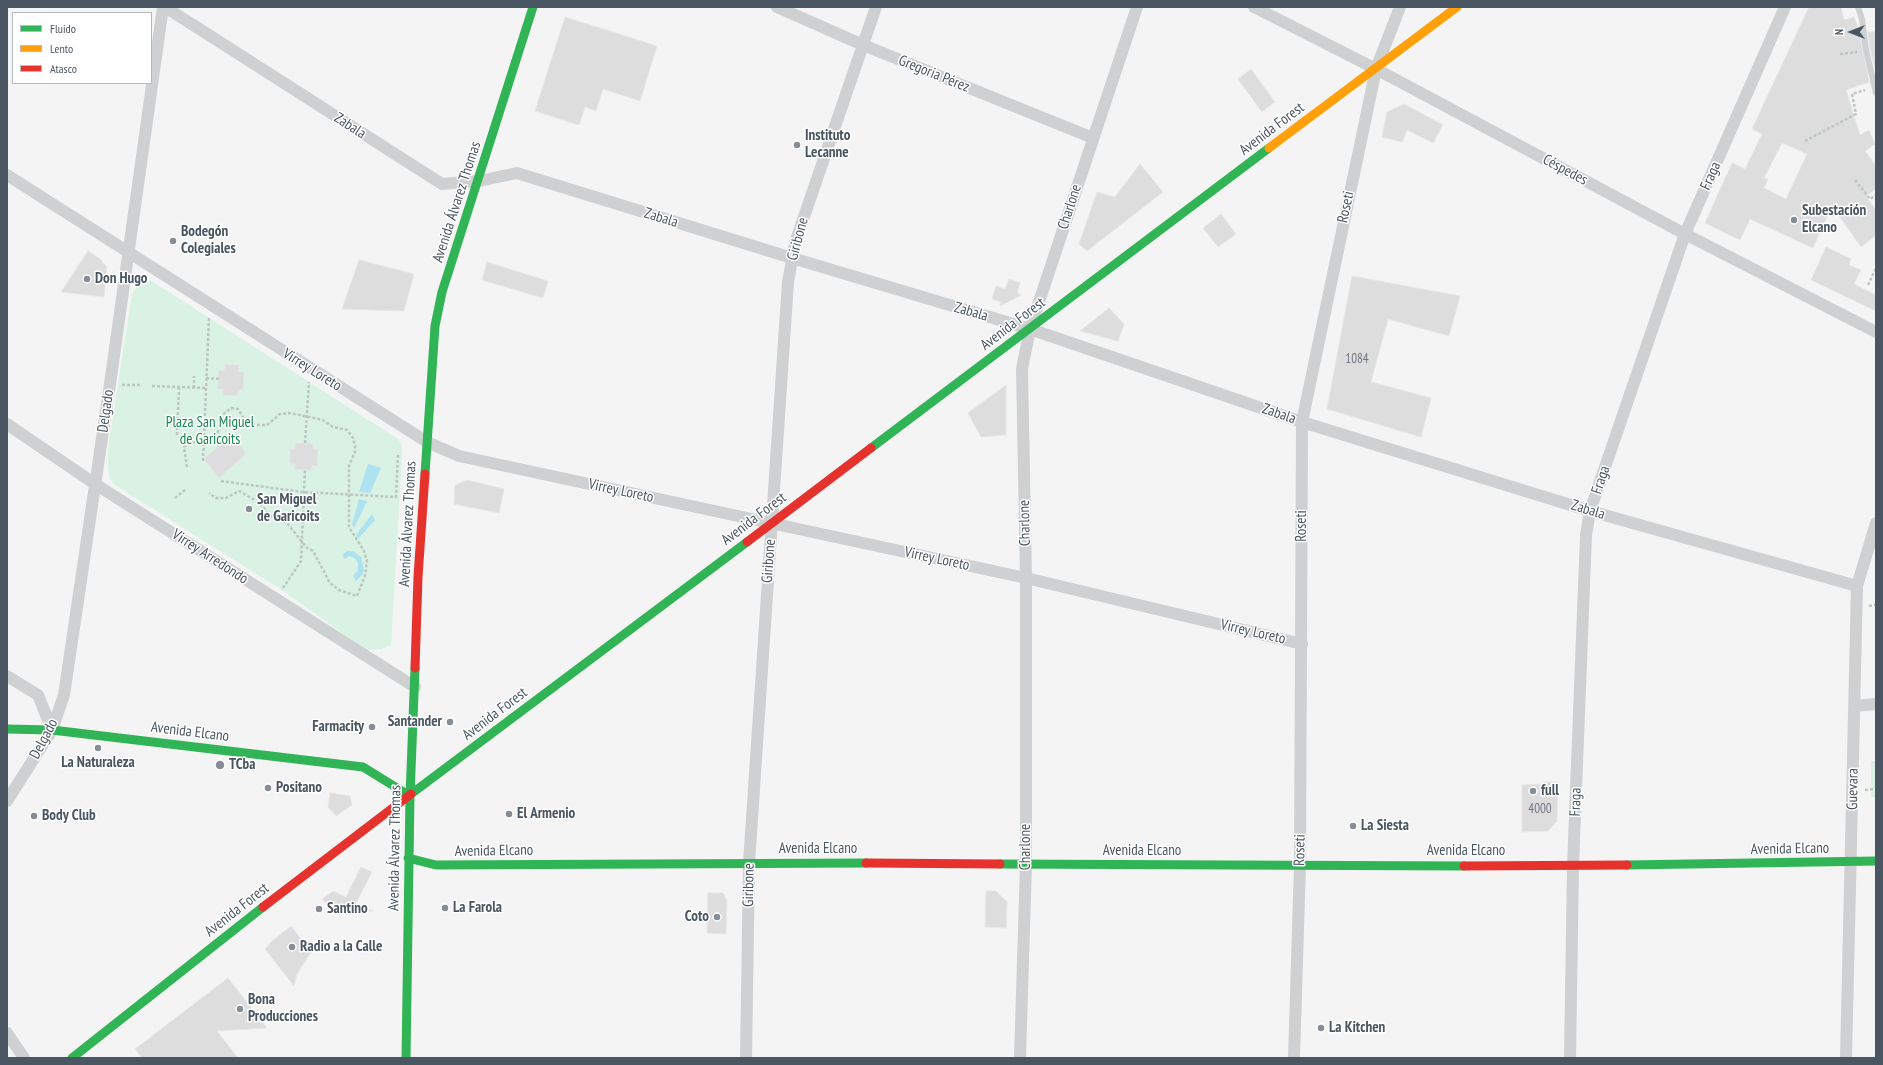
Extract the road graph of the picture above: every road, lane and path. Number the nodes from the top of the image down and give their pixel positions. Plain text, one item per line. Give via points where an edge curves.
1 (164, 7) edge
2 (533, 7) edge
3 (777, 7) edge
4 (876, 7) edge
5 (1138, 7) edge
6 (1254, 7) edge
7 (1400, 7) edge
8 (1457, 7) edge
9 (1785, 7) edge
10 (1858, 7) edge
11 (863, 45) junction
12 (1866, 50) junction
13 (1840, 54) dead end
14 (1376, 69) junction
15 (1866, 83) dead end
16 (1876, 93) edge
17 (1093, 138) junction
18 (1805, 141) dead end
19 (7, 175) edge
20 (1854, 180) dead end
21 (479, 181) junction
22 (1876, 195) edge
23 (1685, 234) junction
24 (128, 254) junction
25 (792, 258) junction
26 (1876, 268) edge
27 (1868, 285) dead end
28 (209, 304) junction
29 (1030, 329) junction
30 (1876, 332) edge
31 (310, 369) junction
32 (194, 376) dead end
33 (206, 378) junction
34 (219, 379) dead end
35 (110, 384) junction
36 (141, 385) dead end
37 (152, 386) dead end
38 (179, 387) junction
39 (194, 388) junction
40 (206, 388) junction
41 (306, 418) junction
42 (1302, 422) junction
43 (7, 424) edge
44 (177, 435) dead end
45 (427, 442) junction
46 (203, 443) junction
47 (305, 443) dead end
48 (398, 455) dead end
49 (203, 461) dead end
50 (187, 467) dead end
51 (305, 470) dead end
52 (221, 482) dead end
53 (95, 484) junction
54 (186, 489) dead end
55 (303, 492) junction
56 (209, 493) dead end
57 (349, 495) junction
58 (175, 498) dead end
59 (1590, 511) junction
60 (771, 523) junction
61 (1875, 529) edge
62 (302, 541) junction
63 (1026, 578) junction
64 (1857, 586) junction
65 (282, 590) dead end
66 (1302, 644) junction
67 (7, 676) edge
68 (415, 687) junction
69 (1876, 704) edge
70 (1855, 706) junction
71 (7, 729) edge
72 (52, 730) junction
73 (410, 796) junction
74 (7, 801) edge
75 (408, 858) junction
76 (1851, 862) junction
77 (1876, 862) edge
78 (749, 863) junction
79 (1026, 864) junction
80 (1300, 865) junction
81 (1573, 866) junction
82 (7, 1033) edge
83 (24, 1058) edge
84 (72, 1058) edge
85 (406, 1058) edge
86 (746, 1058) edge
87 (1020, 1058) edge
88 (1294, 1058) edge
89 (1570, 1058) edge
90 (1846, 1058) edge

1 - 21 street, Zabala via 442,184
1 - 24 street, Delgado
2 - 21 main road, Avenida Álvarez Thomas
3 - 11 street, Gregoria Pérez
4 - 11 street, Giribone
5 - 17 street, Charlone
6 - 14 street, Céspedes
7 - 14 street, Roseti
8 - 14 main road, Avenida Forest
9 - 23 street, Fraga
10 - 12 lane
11 - 17 street, Gregoria Pérez
11 - 25 street, Giribone
12 - 13 path
12 - 16 lane
14 - 23 street, Céspedes
14 - 29 main road, Avenida Forest
14 - 42 street, Roseti
15 - 18 path via 1866,89 1852,94 1856,114
17 - 29 street, Charlone
19 - 24 street, Virrey Loreto
20 - 22 path via 1870,199
21 - 25 street, Zabala via 517,173
21 - 45 main road, Avenida Álvarez Thomas via 438,309 433,343
23 - 30 street, Céspedes
23 - 59 street, Fraga
24 - 28 street, Virrey Loreto
24 - 35 street, Delgado
25 - 29 street, Zabala
25 - 60 street, Giribone via 788,282
26 - 27 path
28 - 31 street, Virrey Loreto
28 - 33 path
29 - 42 street, Zabala
29 - 60 main road, Avenida Forest
29 - 63 street, Charlone via 1022,369
31 - 41 path
31 - 45 street, Virrey Loreto
32 - 39 path
33 - 34 path
33 - 40 path
35 - 36 path
35 - 53 street, Delgado
37 - 38 path
38 - 39 path
38 - 44 path
39 - 40 path
40 - 46 path
41 - 46 path via 290,413 280,414 267,426 248,425 238,409 231,408 221,416 218,432 213,440
41 - 47 path
41 - 57 path via 323,420 333,427 347,430 353,438 355,452 349,465
42 - 59 street, Zabala
42 - 66 street, Roseti
43 - 53 street, Virrey Arredondo
45 - 60 street, Virrey Loreto via 459,456
45 - 68 main road, Avenida Álvarez Thomas via 418,577
46 - 49 path
46 - 50 path via 190,442 184,448
48 - 57 path via 396,497
51 - 55 path
52 - 55 path
53 - 68 street, Virrey Arredondo
53 - 72 street, Delgado via 64,695
54 - 58 path
55 - 57 path
55 - 62 path
56 - 62 path via 216,498 226,498 240,491 246,493 260,503 270,516 287,523
57 - 62 path via 350,527 367,561 366,576 357,596 339,590 330,583 317,557
59 - 64 street, Zabala
59 - 81 street, Fraga via 1586,535
60 - 63 street, Virrey Loreto
60 - 73 main road, Avenida Forest
60 - 78 street, Giribone
61 - 64 street, Guevara
62 - 65 path via 301,561
63 - 66 street, Virrey Loreto
63 - 79 street, Charlone
64 - 70 street, Guevara
66 - 80 street, Roseti
67 - 72 street via 38,695
68 - 73 main road, Avenida Álvarez Thomas
69 - 70 street
70 - 76 street, Guevara
71 - 72 main road, Avenida Elcano
72 - 73 main road, Avenida Elcano via 364,767
72 - 74 street, Delgado
73 - 75 main road, Avenida Álvarez Thomas
73 - 84 main road, Avenida Forest via 298,879
75 - 78 main road, Avenida Elcano via 436,865
75 - 85 main road, Avenida Álvarez Thomas
76 - 77 main road, Avenida Elcano
76 - 81 main road, Avenida Elcano
76 - 90 street, Guevara
78 - 79 main road, Avenida Elcano
78 - 86 street, Giribone
79 - 80 main road, Avenida Elcano
79 - 87 street, Charlone
80 - 81 main road, Avenida Elcano
80 - 88 street, Roseti
81 - 89 street, Fraga
82 - 83 street

